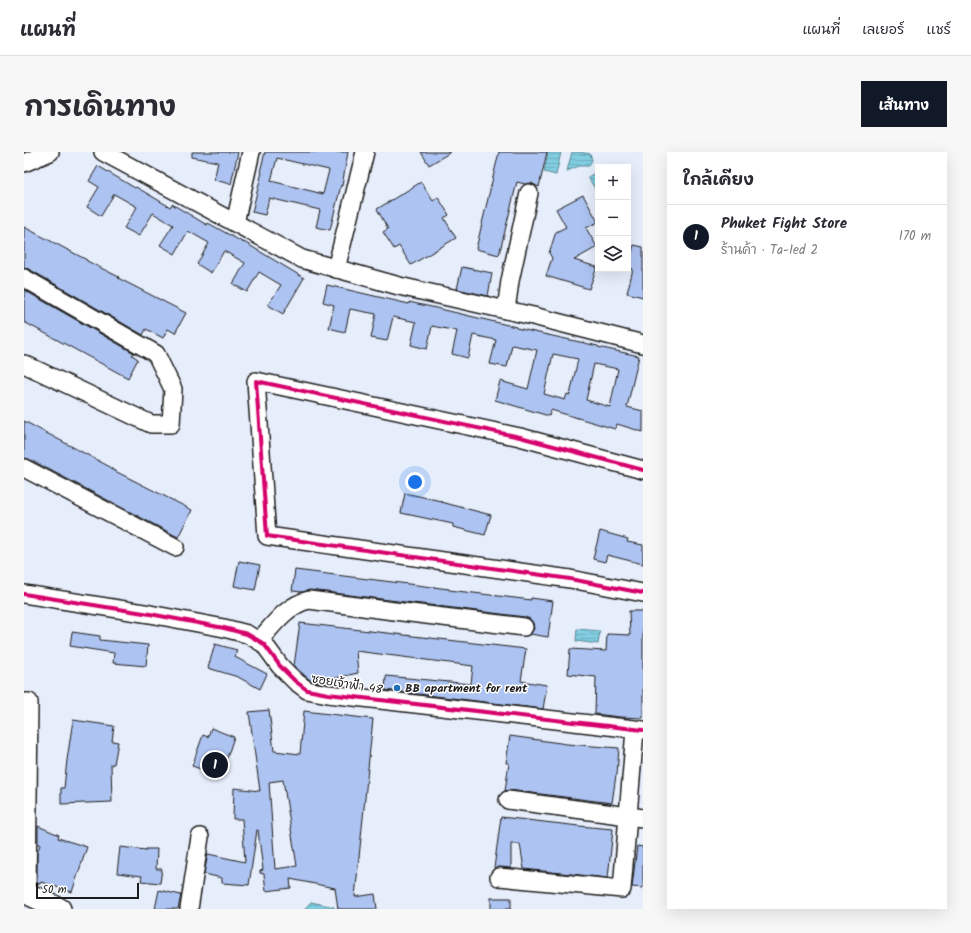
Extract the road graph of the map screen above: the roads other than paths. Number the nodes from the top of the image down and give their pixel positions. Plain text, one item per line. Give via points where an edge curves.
1 (50, 152) edge
2 (103, 152) edge
3 (251, 152) edge
4 (365, 152) edge
5 (24, 163) edge
6 (529, 193) dead end
7 (235, 223) junction
8 (336, 269) junction
9 (24, 278) edge
10 (506, 310) junction
11 (643, 344) edge
12 (24, 364) edge
13 (24, 468) edge
14 (643, 470) edge
15 (175, 547) dead end
16 (643, 592) edge
17 (24, 594) edge
18 (524, 627) dead end
19 (259, 641) junction
20 (24, 702) edge
21 (639, 730) edge
22 (508, 800) dead end
23 (635, 817) edge
24 (200, 837) dead end
25 (499, 877) dead end
26 (26, 892) edge
27 (50, 907) edge
28 (189, 909) edge

1 - 5 street
2 - 7 street
3 - 7 street
4 - 8 street
6 - 10 street
7 - 8 street via 302,259
8 - 10 street
9 - 12 street via 156,354 173,389 171,424 151,424
10 - 11 street
13 - 15 street
14 - 16 street via 520,436 256,381 267,536 570,579
17 - 19 street, ซอยเจ้าฟ้า 48 via 224,628 247,634
18 - 19 street via 309,600 291,608
19 - 21 street, ซอยเจ้าฟ้า 48 via 280,666 307,690
20 - 26 street via 29,702
21 - 23 street
22 - 23 street
23 - 25 street via 622,889
24 - 28 street
26 - 27 street

